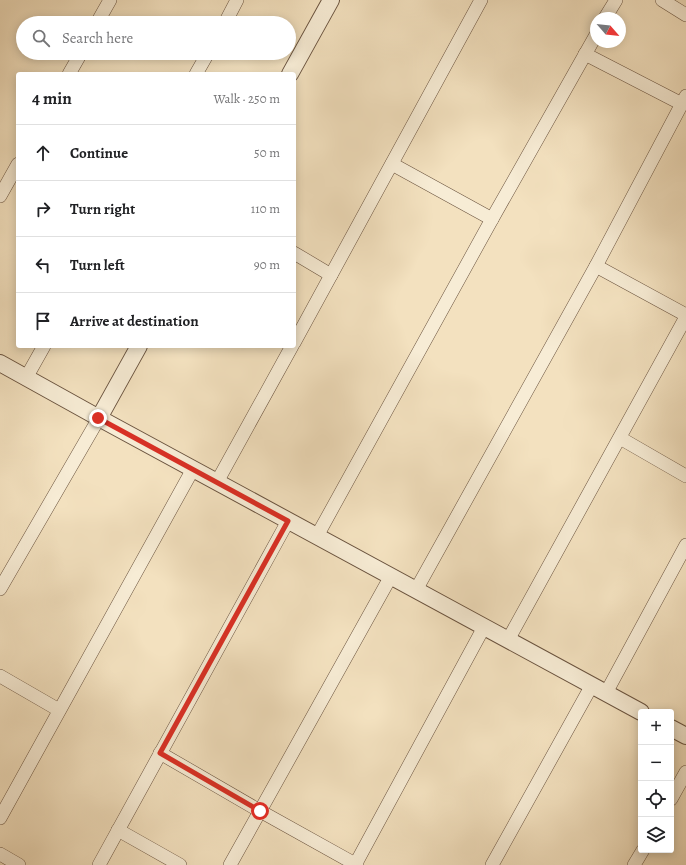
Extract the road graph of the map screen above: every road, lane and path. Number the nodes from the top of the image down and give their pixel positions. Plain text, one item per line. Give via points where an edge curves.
1 (110, 0) edge
2 (237, 0) edge
3 (331, 0) edge
4 (481, 0) edge
5 (616, 0) edge
6 (662, 0) edge
7 (609, 12) edge
8 (686, 15) edge
9 (102, 16) edge
10 (228, 16) edge
11 (590, 45) edge
12 (585, 54) junction
13 (76, 60) edge
14 (204, 60) edge
15 (70, 72) edge
16 (197, 72) edge
17 (291, 72) edge
18 (684, 100) edge
19 (392, 164) junction
20 (16, 168) edge
21 (0, 196) edge
22 (492, 219) junction
23 (296, 254) edge
24 (596, 266) junction
25 (331, 275) junction
26 (686, 316) edge
27 (296, 339) edge
28 (43, 348) edge
29 (138, 348) edge
30 (291, 348) edge
31 (0, 363) edge
32 (26, 378) junction
33 (98, 418) junction
34 (620, 438) junction
35 (193, 469) junction
36 (686, 476) edge
37 (217, 482) junction
38 (288, 521) junction
39 (317, 536) junction
40 (686, 545) edge
41 (390, 576) junction
42 (0, 589) edge
43 (416, 590) junction
44 (484, 627) junction
45 (508, 640) junction
46 (0, 676) edge
47 (599, 689) junction
48 (59, 710) junction
49 (638, 710) edge
50 (674, 730) edge
51 (686, 736) edge
52 (160, 753) junction
53 (686, 772) edge
54 (674, 794) edge
55 (260, 811) junction
56 (0, 818) edge
57 (118, 830) junction
58 (641, 853) edge
59 (0, 854) edge
60 (19, 865) edge
61 (99, 865) edge
62 (180, 865) edge
63 (230, 865) edge
64 (356, 865) edge
65 (492, 865) edge
66 (634, 865) edge

1 - 9 street
2 - 10 street
3 - 17 street
4 - 19 street
5 - 7 street
6 - 8 street
11 - 12 street
12 - 18 street
12 - 22 street
13 - 15 street
14 - 16 street
18 - 24 street
19 - 22 street
19 - 25 street
20 - 21 street
22 - 39 street
23 - 25 street
24 - 26 street
24 - 43 street
25 - 27 street
26 - 34 street
28 - 32 street
29 - 33 street
30 - 37 street
31 - 32 street
32 - 33 street
33 - 35 street
33 - 42 street
34 - 36 street
34 - 45 street
35 - 37 street
35 - 48 street
37 - 38 street
38 - 39 street
38 - 52 street
39 - 41 street
40 - 47 street
41 - 43 street
41 - 55 street
43 - 44 street
44 - 45 street
44 - 64 street
45 - 47 street
46 - 48 street
47 - 49 street
47 - 65 street
48 - 56 street
50 - 51 street
52 - 55 street
52 - 57 street
53 - 54 street
55 - 63 street
55 - 64 street
57 - 61 street
57 - 62 street
58 - 66 street
59 - 60 street

